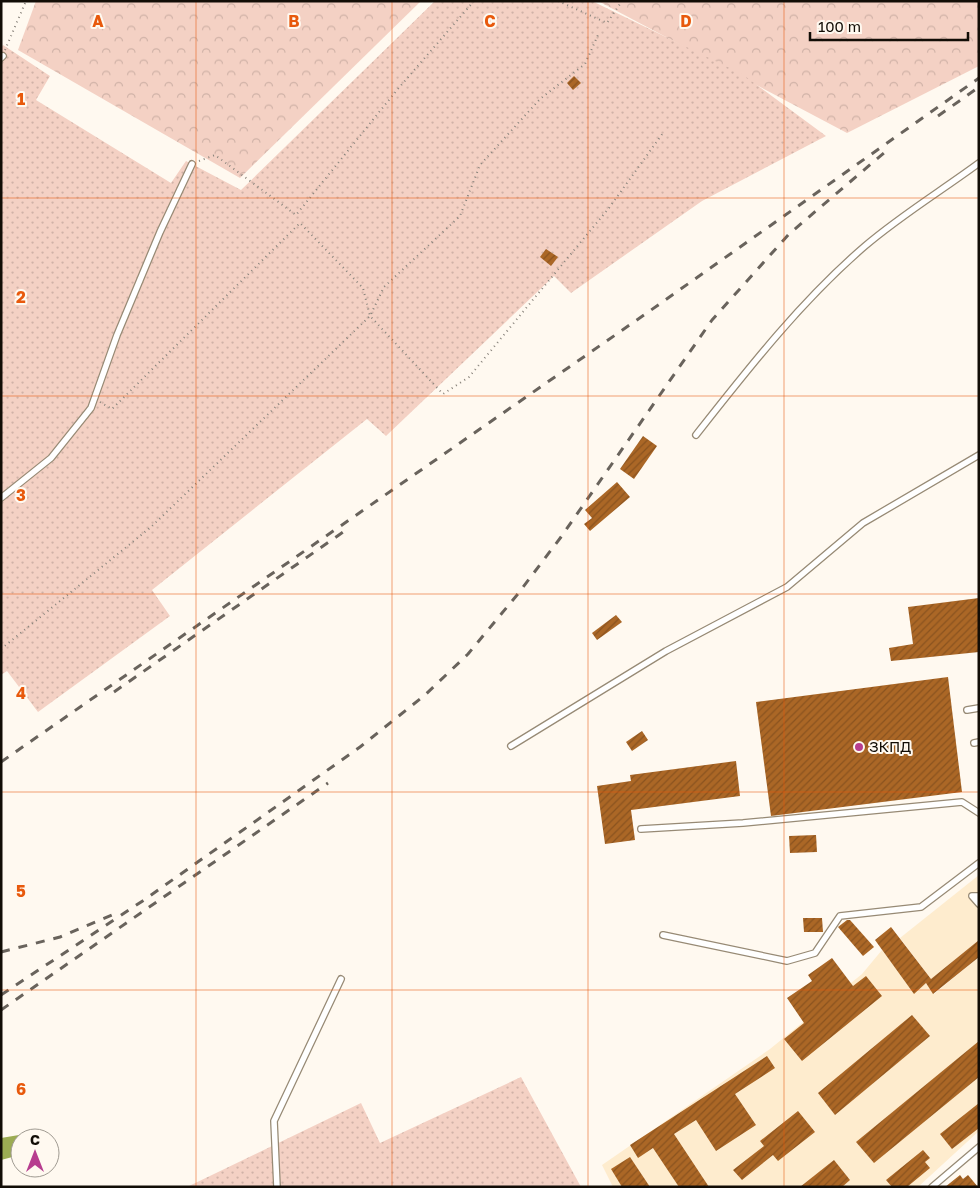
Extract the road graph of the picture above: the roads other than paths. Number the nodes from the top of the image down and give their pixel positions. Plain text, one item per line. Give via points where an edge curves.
1 (979, 163) edge
2 (192, 164) road end
3 (696, 435) dead end
4 (979, 456) edge
5 (1, 498) edge
6 (979, 708) edge
7 (967, 710) dead end
8 (511, 746) dead end
9 (979, 813) edge
10 (642, 829) dead end
11 (979, 863) edge
12 (979, 896) edge
13 (979, 904) edge
14 (663, 935) dead end
15 (341, 979) dead end
16 (979, 1147) edge
17 (277, 1187) edge
18 (932, 1187) edge

1 - 3 lane via 866,245 843,267 786,325
2 - 5 lane via 121,327 91,408 51,458
4 - 8 lane via 864,522 787,587 666,651
6 - 7 lane
9 - 10 lane via 962,802 743,823
11 - 14 lane via 921,907 840,916 815,953 787,961
12 - 13 lane via 972,896
15 - 17 lane via 274,1121
16 - 18 lane

